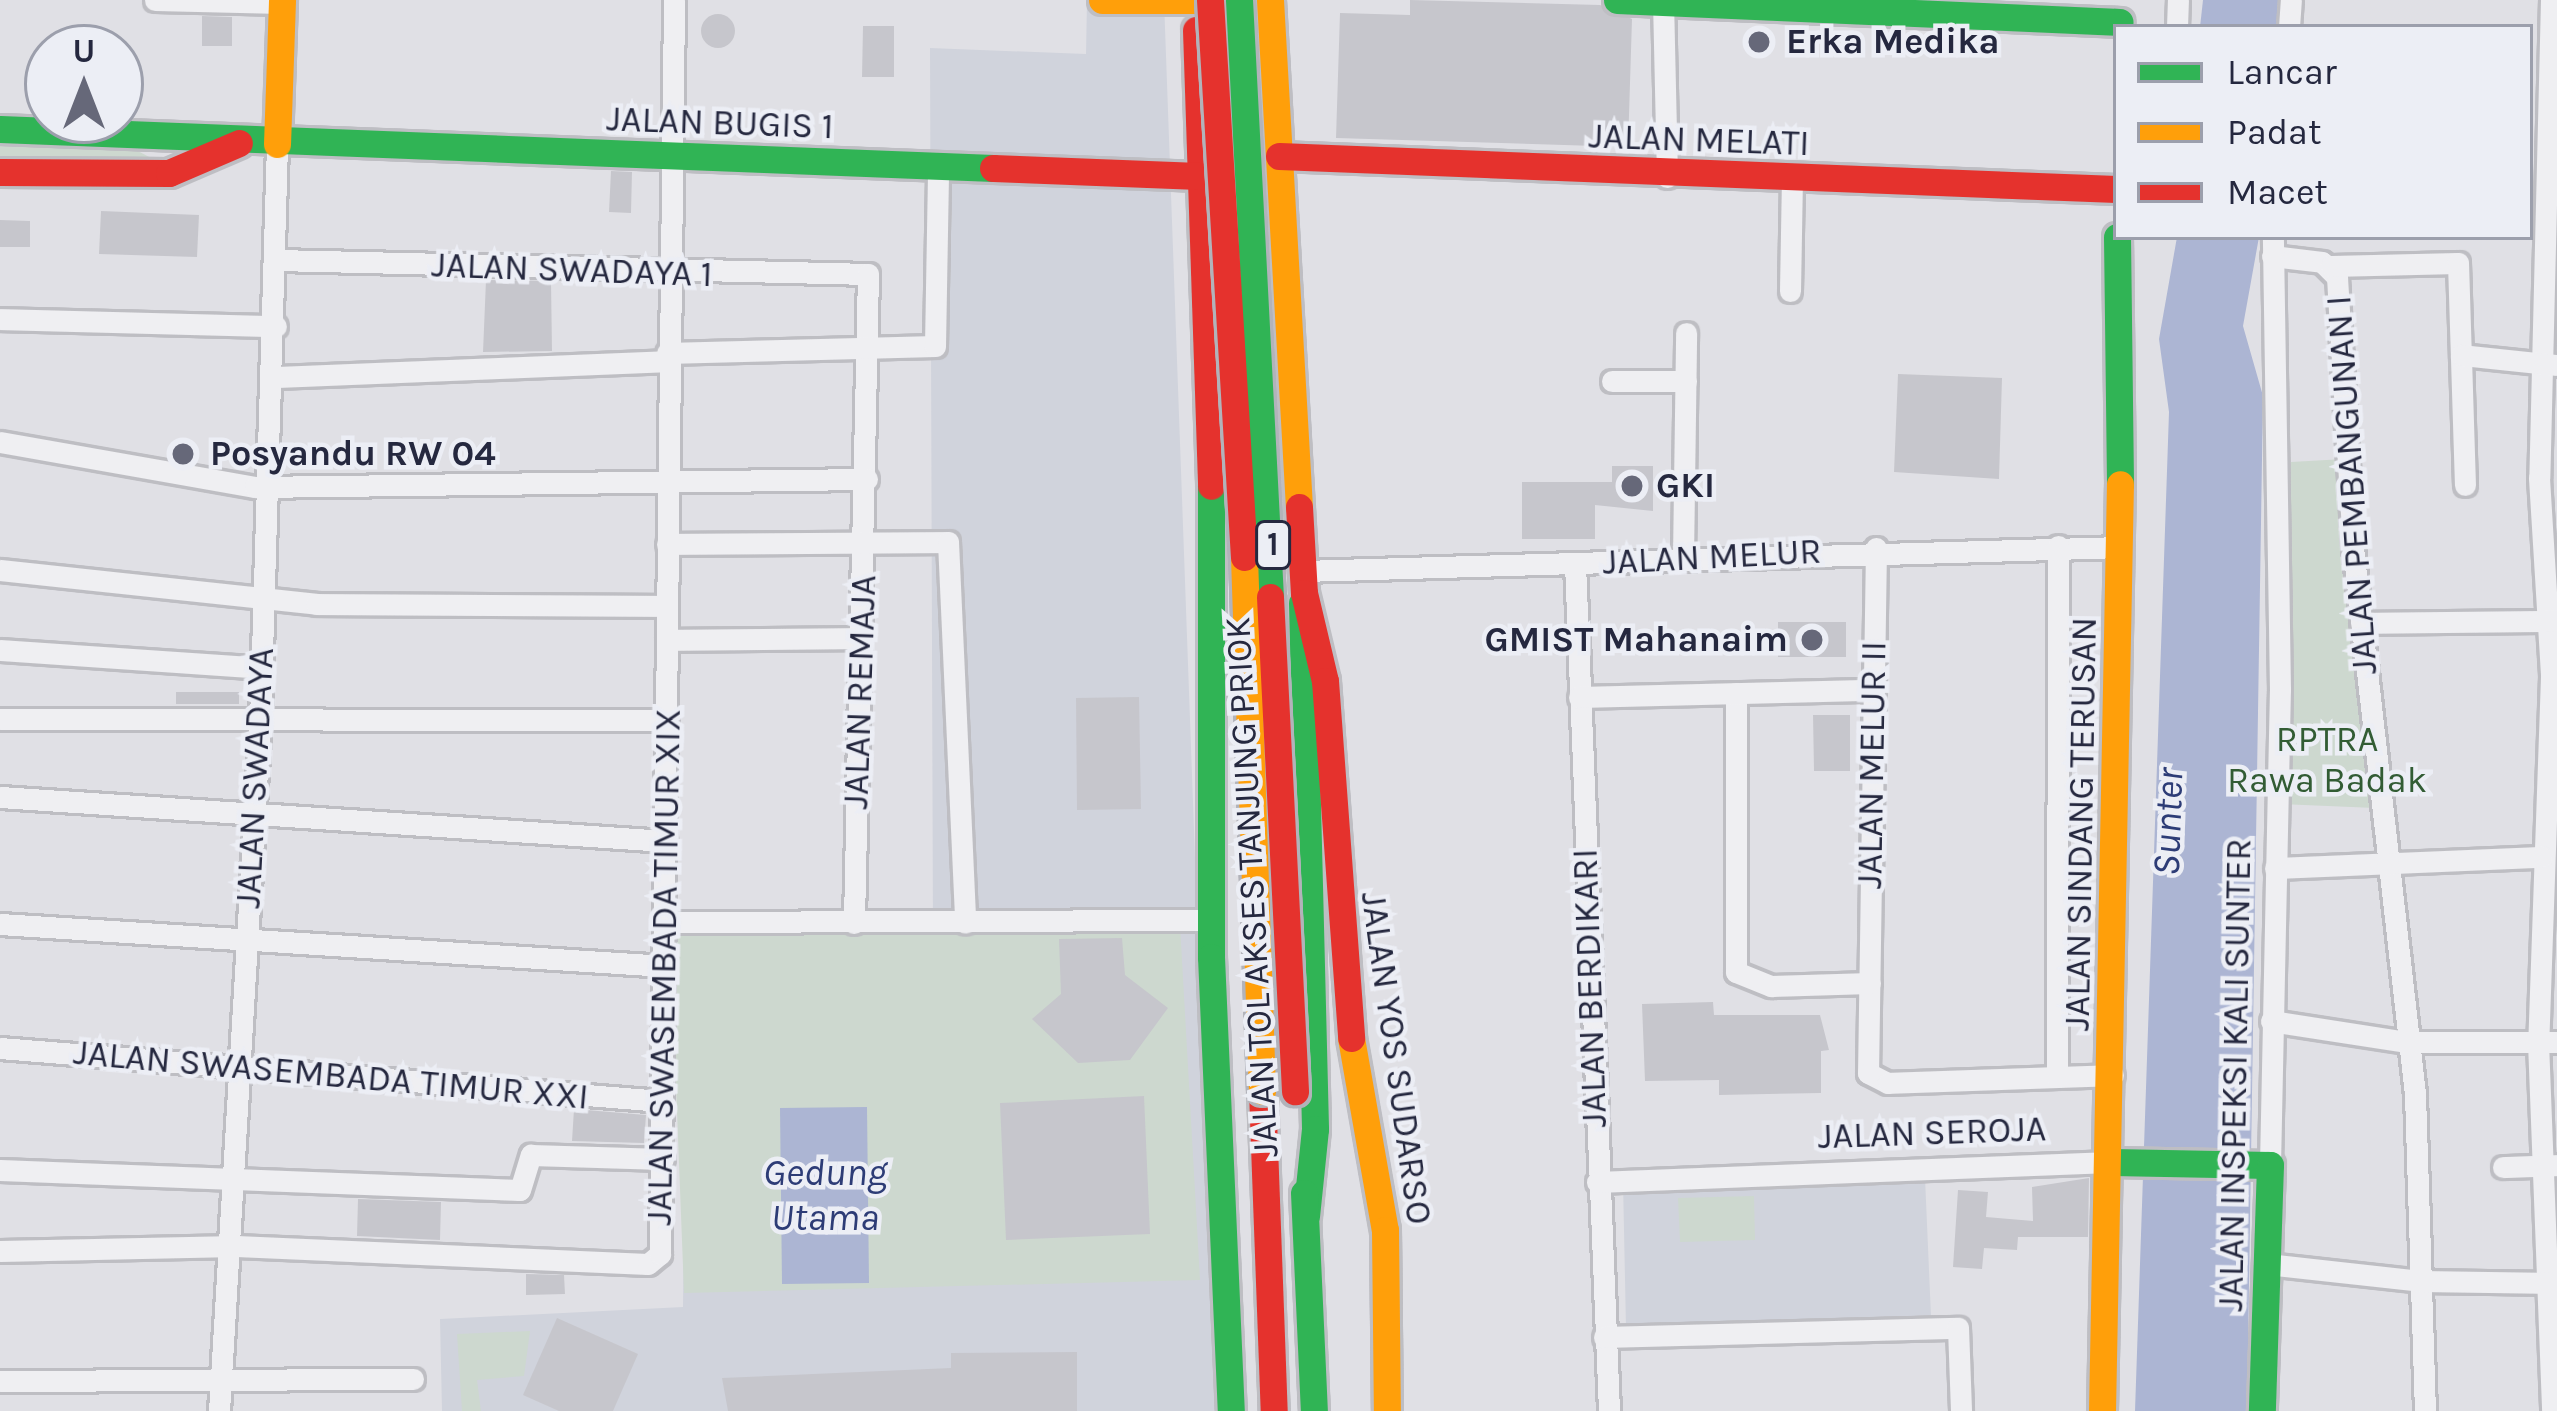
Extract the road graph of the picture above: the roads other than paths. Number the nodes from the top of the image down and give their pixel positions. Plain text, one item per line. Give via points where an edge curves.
1 (155, 0) edge
2 (674, 0) edge
3 (1102, 0) edge
4 (1224, 0) edge
5 (1239, 0) edge
6 (1270, 0) edge
7 (1617, 0) edge
8 (2551, 0) edge
9 (1199, 1) edge
10 (1663, 1) edge
11 (282, 2) edge
12 (2120, 16) edge
13 (2546, 34) edge
14 (0, 129) edge
15 (160, 136) junction
16 (239, 142) junction
17 (277, 144) junction
18 (2544, 148) edge
19 (1279, 156) junction
20 (667, 158) junction
21 (938, 167) junction
22 (0, 172) edge
23 (151, 173) junction
24 (1199, 176) junction
25 (1666, 177) junction
26 (1792, 180) junction
27 (2113, 188) edge
28 (2117, 240) edge
29 (2272, 246) edge
30 (276, 260) junction
31 (2332, 266) junction
32 (668, 273) junction
33 (868, 274) joint
34 (1790, 291) dead end
35 (0, 319) edge
36 (276, 326) junction
37 (1686, 332) dead end
38 (871, 351) junction
39 (2461, 356) junction
40 (667, 357) junction
41 (2550, 365) edge
42 (1206, 368) junction
43 (1290, 368) junction
44 (275, 377) junction
45 (1612, 381) dead end
46 (1686, 381) junction
47 (0, 442) edge
48 (1209, 446) junction
49 (1296, 449) junction
50 (867, 479) junction
51 (665, 482) junction
52 (2465, 485) dead end
53 (271, 488) junction
54 (865, 542) junction
55 (667, 544) junction
56 (2058, 546) junction
57 (2121, 547) junction
58 (1876, 548) junction
59 (1683, 558) junction
60 (1575, 564) junction
61 (0, 570) edge
62 (1304, 582) junction
63 (263, 601) junction
64 (667, 606) junction
65 (2361, 622) junction
66 (2552, 622) edge
67 (859, 638) junction
68 (667, 640) junction
69 (0, 650) edge
70 (261, 668) junction
71 (1873, 690) junction
72 (1736, 693) junction
73 (1579, 697) junction
74 (0, 719) edge
75 (667, 720) junction
76 (260, 721) junction
77 (0, 797) edge
78 (255, 818) junction
79 (667, 841) junction
80 (2542, 856) junction
81 (2384, 862) junction
82 (2275, 868) junction
83 (1211, 920) junction
84 (2548, 920) edge
85 (667, 922) junction
86 (854, 923) junction
87 (965, 923) junction
88 (0, 924) edge
89 (247, 944) junction
90 (664, 966) junction
91 (1870, 983) junction
92 (2271, 1022) junction
93 (2407, 1042) junction
94 (2547, 1042) edge
95 (0, 1048) edge
96 (237, 1070) junction
97 (2113, 1075) junction
98 (2057, 1077) junction
99 (1305, 1091) junction
100 (662, 1101) junction
101 (663, 1159) junction
102 (2122, 1162) junction
103 (2263, 1165) junction
104 (2548, 1165) edge
105 (2503, 1167) dead end
106 (0, 1170) edge
107 (230, 1181) junction
108 (1597, 1182) junction
109 (227, 1246) junction
110 (0, 1251) edge
111 (2267, 1264) junction
112 (2420, 1281) junction
113 (2551, 1284) edge
114 (1604, 1336) junction
115 (220, 1378) junction
116 (413, 1379) dead end
117 (0, 1381) edge
118 (220, 1411) edge
119 (1231, 1411) edge
120 (1274, 1411) edge
121 (1314, 1411) edge
122 (1387, 1411) edge
123 (1609, 1411) edge
124 (1961, 1411) edge
125 (2102, 1411) edge
126 (2262, 1411) edge
127 (2425, 1411) edge
128 (2552, 1411) edge

1 - 11 street
2 - 20 street, JALAN SWASEMBADA TIMUR XIX
3 - 9 main road
4 - 9 main road
5 - 99 main road, JALAN TOL AKSES TANJUNG PRIOK / 1, bridge
6 - 19 main road, JALAN YOS SUDARSO / 1
7 - 10 main road
8 - 13 street
9 - 24 main road, 1
9 - 120 main road, JALAN TOL AKSES TANJUNG PRIOK / 1, bridge via 1241,476
10 - 12 main road
10 - 25 street
11 - 17 main road
13 - 18 street
14 - 15 main road, JALAN BUGIS 1
15 - 16 main road, JALAN BUGIS 1
15 - 23 main road via 169,160
16 - 17 main road, JALAN BUGIS 1
16 - 23 main road, JALAN BUGIS 1
17 - 20 main road, JALAN BUGIS 1
17 - 30 street, JALAN SWADAYA
18 - 41 street
19 - 25 main road, JALAN MELATI
19 - 43 main road, JALAN YOS SUDARSO / 1
20 - 21 main road, JALAN BUGIS 1
20 - 32 street, JALAN SWASEMBADA TIMUR XIX
21 - 24 main road, JALAN BUGIS 1
21 - 38 street via 935,346
22 - 23 main road, JALAN BUGIS 1
24 - 42 main road, 1
25 - 26 main road, JALAN MELATI
26 - 27 main road, JALAN MELATI
26 - 34 street
28 - 57 main road, JALAN SINDANG TERUSAN
29 - 31 street, JALAN PEMBANGUNAN I
29 - 82 street, JALAN INSPEKSI KALI SUNTER
30 - 32 street, JALAN SWADAYA 1
30 - 36 street, JALAN SWADAYA
31 - 39 street via 2452,258
31 - 65 street, JALAN PEMBANGUNAN I
32 - 33 street, JALAN SWADAYA 1
32 - 40 street, JALAN SWASEMBADA TIMUR XIX
33 - 38 street, JALAN REMAJA
35 - 36 street
36 - 44 street, JALAN SWADAYA
37 - 46 street
38 - 40 street
38 - 50 street, JALAN REMAJA
39 - 41 street
39 - 52 street
40 - 44 street
40 - 51 street, JALAN SWASEMBADA TIMUR XIX
41 - 66 street
42 - 43 main road via 1227,385 1255,389
42 - 48 main road, 1
43 - 49 main road, JALAN YOS SUDARSO / 1
44 - 53 street, JALAN SWADAYA
45 - 46 street
46 - 59 street
47 - 53 street
48 - 49 main road via 1248,422 1281,431
48 - 83 main road, 1
49 - 62 main road, JALAN YOS SUDARSO / 1
50 - 51 street
50 - 54 street, JALAN REMAJA
51 - 53 street
51 - 55 street, JALAN SWASEMBADA TIMUR XIX
53 - 63 street, JALAN SWADAYA
54 - 55 street
54 - 67 street, JALAN REMAJA
54 - 87 street via 951,546
55 - 64 street, JALAN SWASEMBADA TIMUR XIX
56 - 57 street, JALAN MELUR
56 - 58 street, JALAN MELUR
56 - 98 street
57 - 97 main road, JALAN SINDANG TERUSAN
58 - 59 street, JALAN MELUR
58 - 71 street, JALAN MELUR II
59 - 60 street, JALAN MELUR
60 - 62 street, JALAN MELUR
60 - 73 street, JALAN BERDIKARI
61 - 63 street
62 - 99 main road via 1296,646
62 - 122 main road, JALAN YOS SUDARSO / 1 via 1325,681 1338,962 1385,1230
63 - 64 street
63 - 70 street, JALAN SWADAYA
64 - 68 street, JALAN SWASEMBADA TIMUR XIX
65 - 66 street
65 - 81 street, JALAN PEMBANGUNAN I
66 - 80 street
67 - 68 street
67 - 86 street, JALAN REMAJA
68 - 75 street, JALAN SWASEMBADA TIMUR XIX
69 - 70 street
70 - 76 street, JALAN SWADAYA
71 - 72 street
71 - 91 street, JALAN MELUR II
72 - 73 street
72 - 91 street via 1736,972 1771,986
73 - 108 street, JALAN BERDIKARI
74 - 76 street
75 - 76 street
75 - 79 street, JALAN SWASEMBADA TIMUR XIX
76 - 78 street, JALAN SWADAYA
77 - 78 street
78 - 79 street
78 - 89 street, JALAN SWADAYA
79 - 85 street, JALAN SWASEMBADA TIMUR XIX
80 - 81 street
80 - 84 street
81 - 82 street
81 - 93 street, JALAN PEMBANGUNAN I
82 - 92 street, JALAN INSPEKSI KALI SUNTER
83 - 87 street
83 - 119 main road, 1
84 - 94 street
85 - 86 street
85 - 90 street, JALAN SWASEMBADA TIMUR XIX
86 - 87 street
88 - 89 street
89 - 90 street
89 - 96 street, JALAN SWADAYA
90 - 100 street, JALAN SWASEMBADA TIMUR XIX
91 - 98 street, JALAN MELUR II via 1873,1079
92 - 93 street
92 - 103 street, JALAN INSPEKSI KALI SUNTER
93 - 94 street
93 - 112 street, JALAN PEMBANGUNAN I
94 - 104 street
95 - 96 street, JALAN SWASEMBADA TIMUR XXI
96 - 100 street, JALAN SWASEMBADA TIMUR XXI
96 - 107 street, JALAN SWADAYA
97 - 98 street, JALAN MELUR II
97 - 102 main road, JALAN SINDANG TERUSAN
99 - 121 main road, JALAN TOL AKSES TANJUNG PRIOK / 1
100 - 101 street, JALAN SWASEMBADA TIMUR XIX
101 - 107 street via 531,1155 520,1190
101 - 109 street, JALAN SWASEMBADA TIMUR XIX via 662,1250 647,1264
102 - 103 main road, JALAN SEROJA
102 - 108 street, JALAN SEROJA
102 - 125 main road, JALAN SINDANG TERUSAN
103 - 111 main road, JALAN INSPEKSI KALI SUNTER
104 - 105 street
104 - 113 street
106 - 107 street
107 - 109 street, JALAN SWADAYA
108 - 114 street, JALAN BERDIKARI
109 - 110 street, JALAN SWASEMBADA TIMUR XIX
109 - 115 street, JALAN SWADAYA
111 - 112 street
111 - 126 main road, JALAN INSPEKSI KALI SUNTER
112 - 113 street
112 - 127 street, JALAN PEMBANGUNAN I
113 - 128 street
114 - 123 street, JALAN BERDIKARI
114 - 124 street via 1953,1328 1964,1336
115 - 116 street
115 - 117 street
115 - 118 street, JALAN SWADAYA

